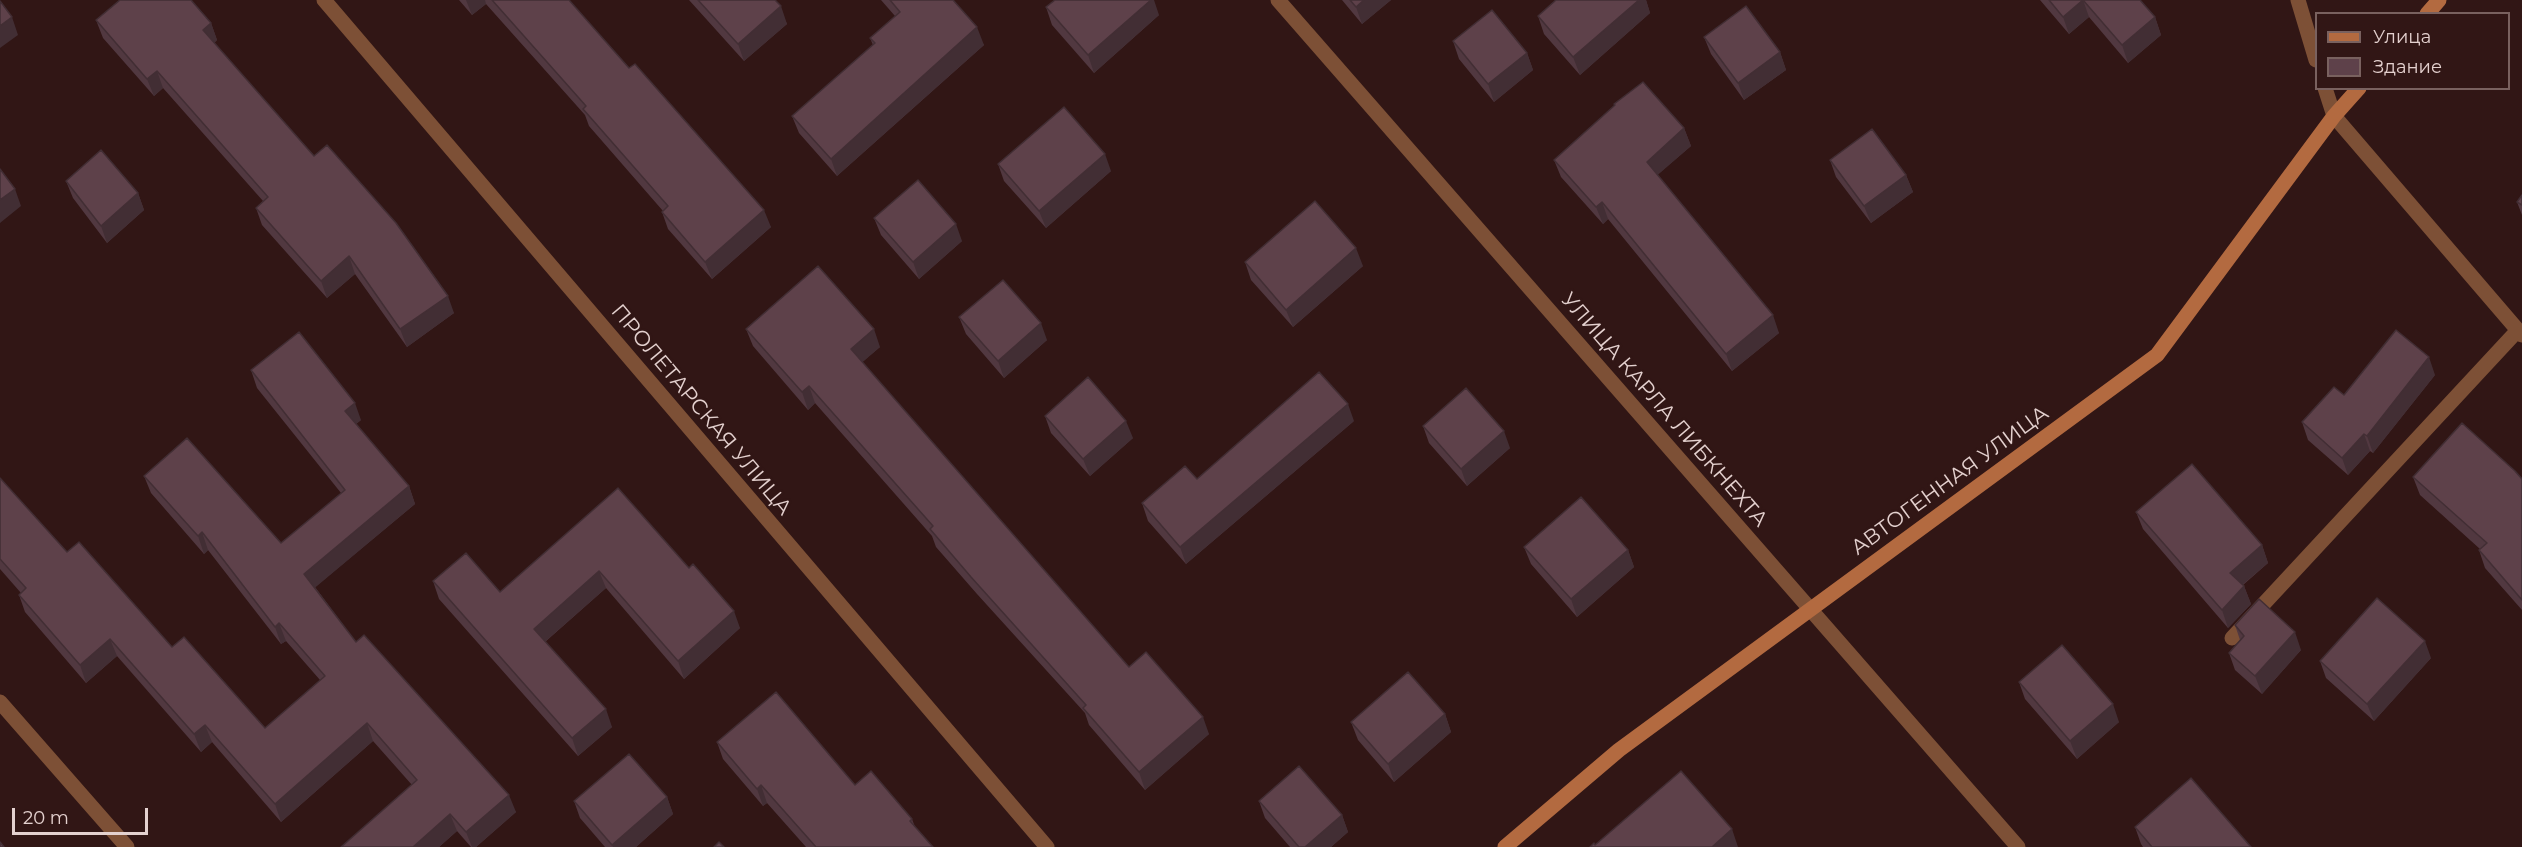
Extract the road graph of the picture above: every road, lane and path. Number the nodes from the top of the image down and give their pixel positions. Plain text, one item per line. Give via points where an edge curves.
1 (324, 0) edge
2 (1278, 0) edge
3 (2298, 0) edge
4 (2439, 0) edge
5 (2429, 12) edge
6 (2315, 57) edge
7 (2326, 90) edge
8 (2357, 90) edge
9 (2334, 116) junction
10 (2520, 333) edge
11 (1810, 608) junction
12 (2232, 638) dead end
13 (0, 702) edge
14 (127, 847) edge
15 (1047, 847) edge
16 (1505, 847) edge
17 (2019, 847) edge

1 - 15 street, ПРОЛЕТАРСКАЯ УЛИЦА
2 - 11 street, УЛИЦА КАРЛА ЛИБКНЕХТА
3 - 6 street
4 - 5 street
7 - 9 street
8 - 9 street, АВТОГЕННАЯ УЛИЦА
9 - 10 street
9 - 11 street, АВТОГЕННАЯ УЛИЦА via 2157,355
10 - 12 street
11 - 16 street, АВТОГЕННАЯ УЛИЦА via 1619,750
11 - 17 street, УЛИЦА КАРЛА ЛИБКНЕХТА
13 - 14 street

